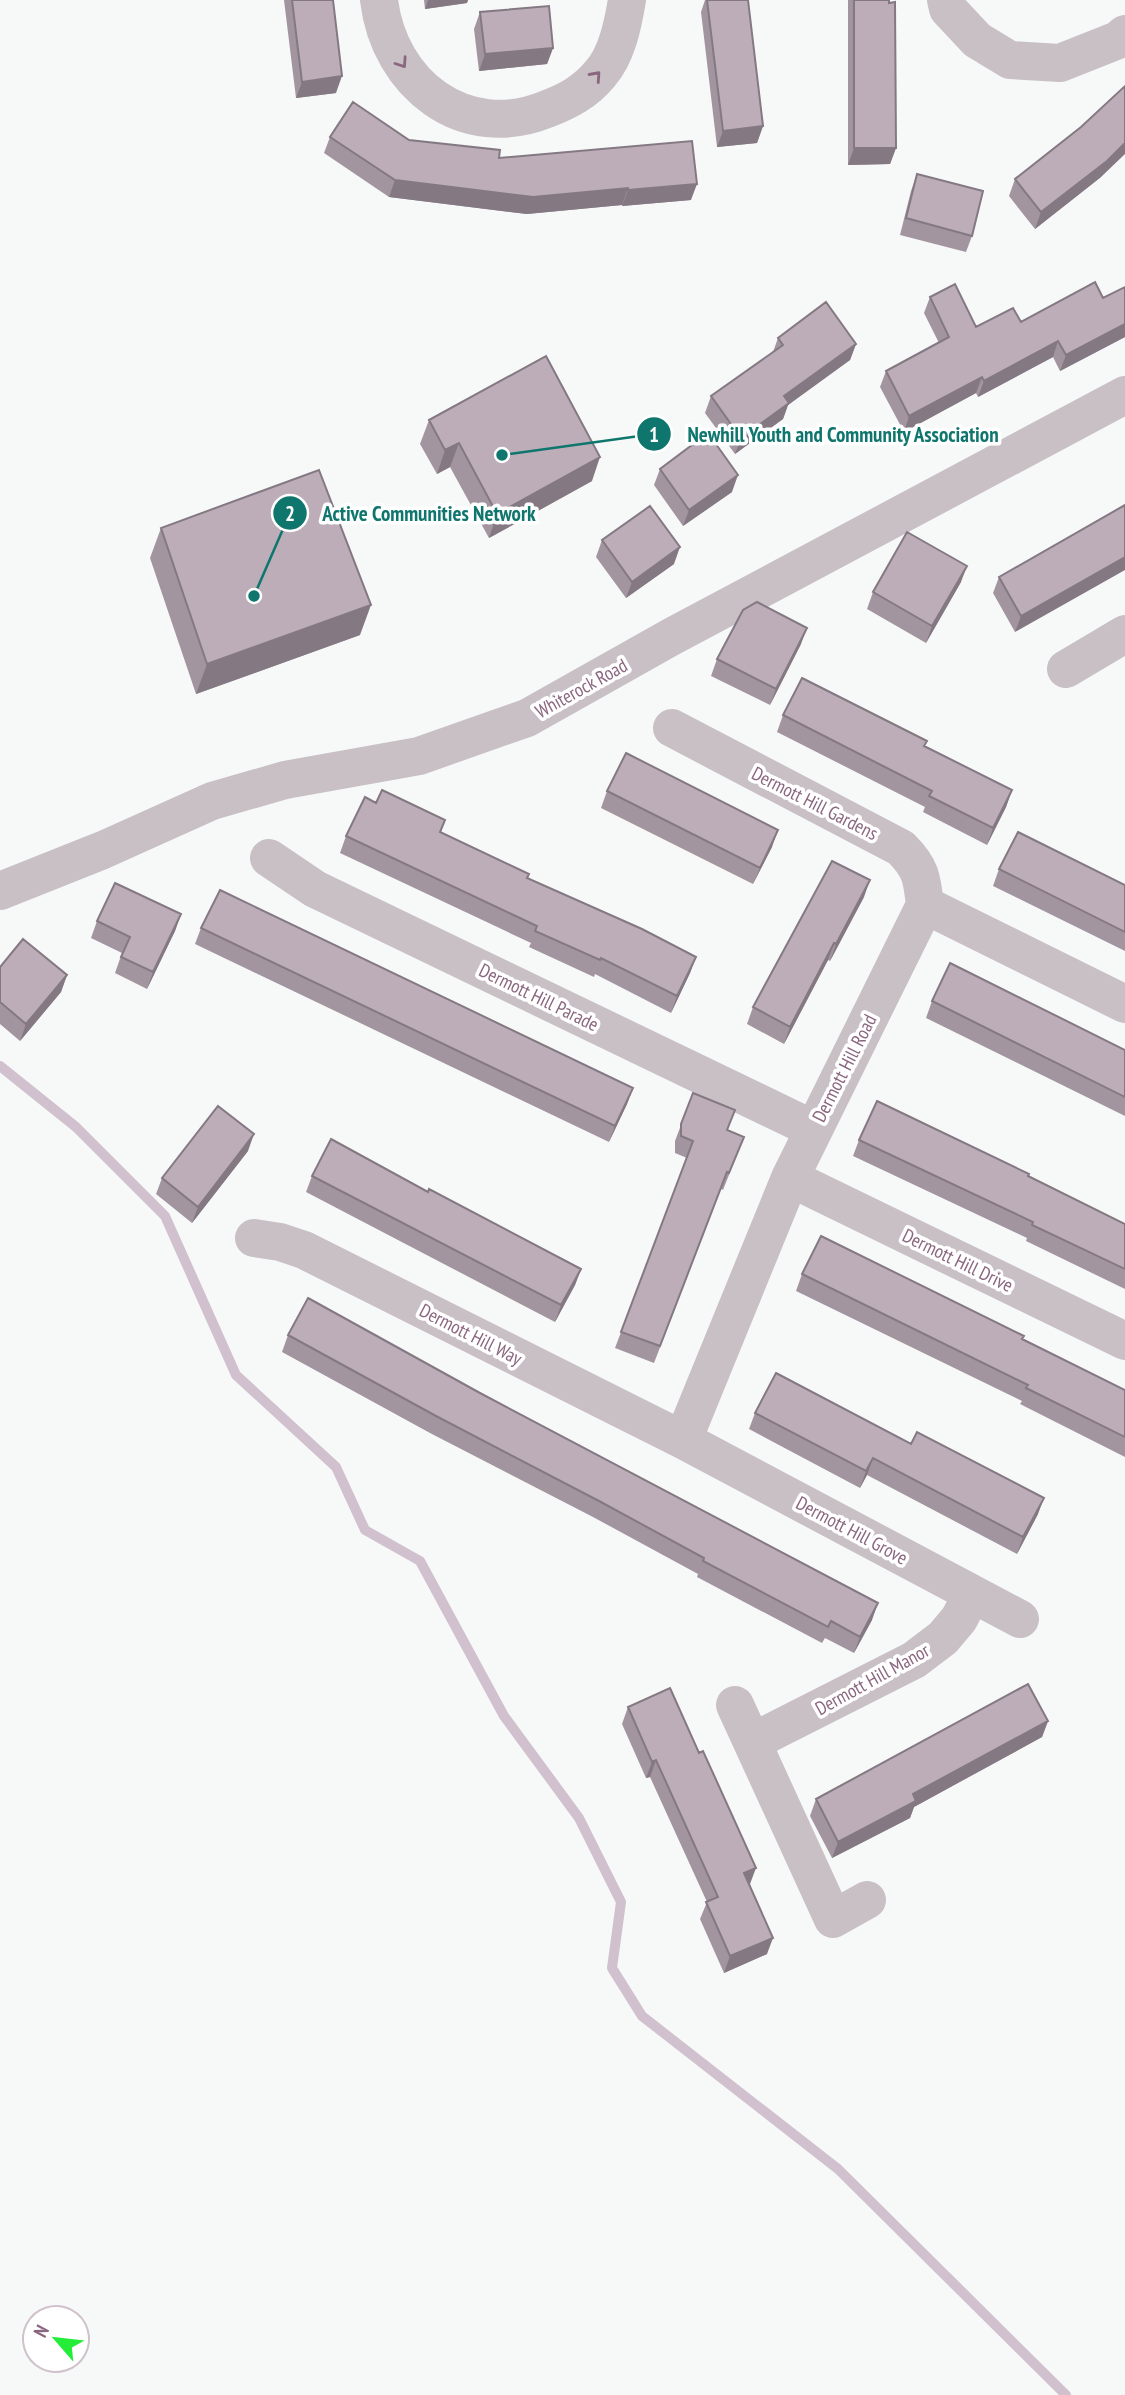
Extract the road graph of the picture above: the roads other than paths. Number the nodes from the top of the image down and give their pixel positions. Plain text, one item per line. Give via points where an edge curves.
1 (379, 0) edge
2 (627, 0) edge
3 (946, 0) edge
4 (1125, 34) edge
5 (1125, 395) edge
6 (1125, 634) edge
7 (1066, 669) dead end
8 (671, 728) dead end
9 (269, 858) dead end
10 (0, 891) edge
11 (925, 905) junction
12 (1125, 1004) edge
13 (813, 1129) junction
14 (790, 1178) junction
15 (254, 1238) dead end
16 (1125, 1341) edge
17 (683, 1440) junction
18 (972, 1594) junction
19 (1020, 1619) dead end
20 (735, 1706) dead end
21 (752, 1742) junction
22 (867, 1900) dead end

1 -> 2 street via 382,22 400,64 433,98 467,116 508,120 574,98 601,73 622,32
3 - 4 street via 948,9 977,40 1010,60 1060,63
5 - 10 street, Whiterock Road via 527,718 419,756 285,780 212,801
6 - 7 street
8 - 11 street, Dermott Hill Gardens via 901,848 923,878
9 - 13 street, Dermott Hill Parade via 315,889
11 - 12 street
11 - 13 street, Dermott Hill Road
13 - 14 street, Dermott Hill Road
14 - 16 street, Dermott Hill Drive
14 - 17 street, Dermott Hill Road
15 - 17 street, Dermott Hill Way via 304,1250
17 - 18 street, Dermott Hill Grove
18 - 19 street, Dermott Hill Grove
18 - 21 street, Dermott Hill Manor via 943,1638 914,1661
20 - 21 street
21 - 22 street via 833,1919

